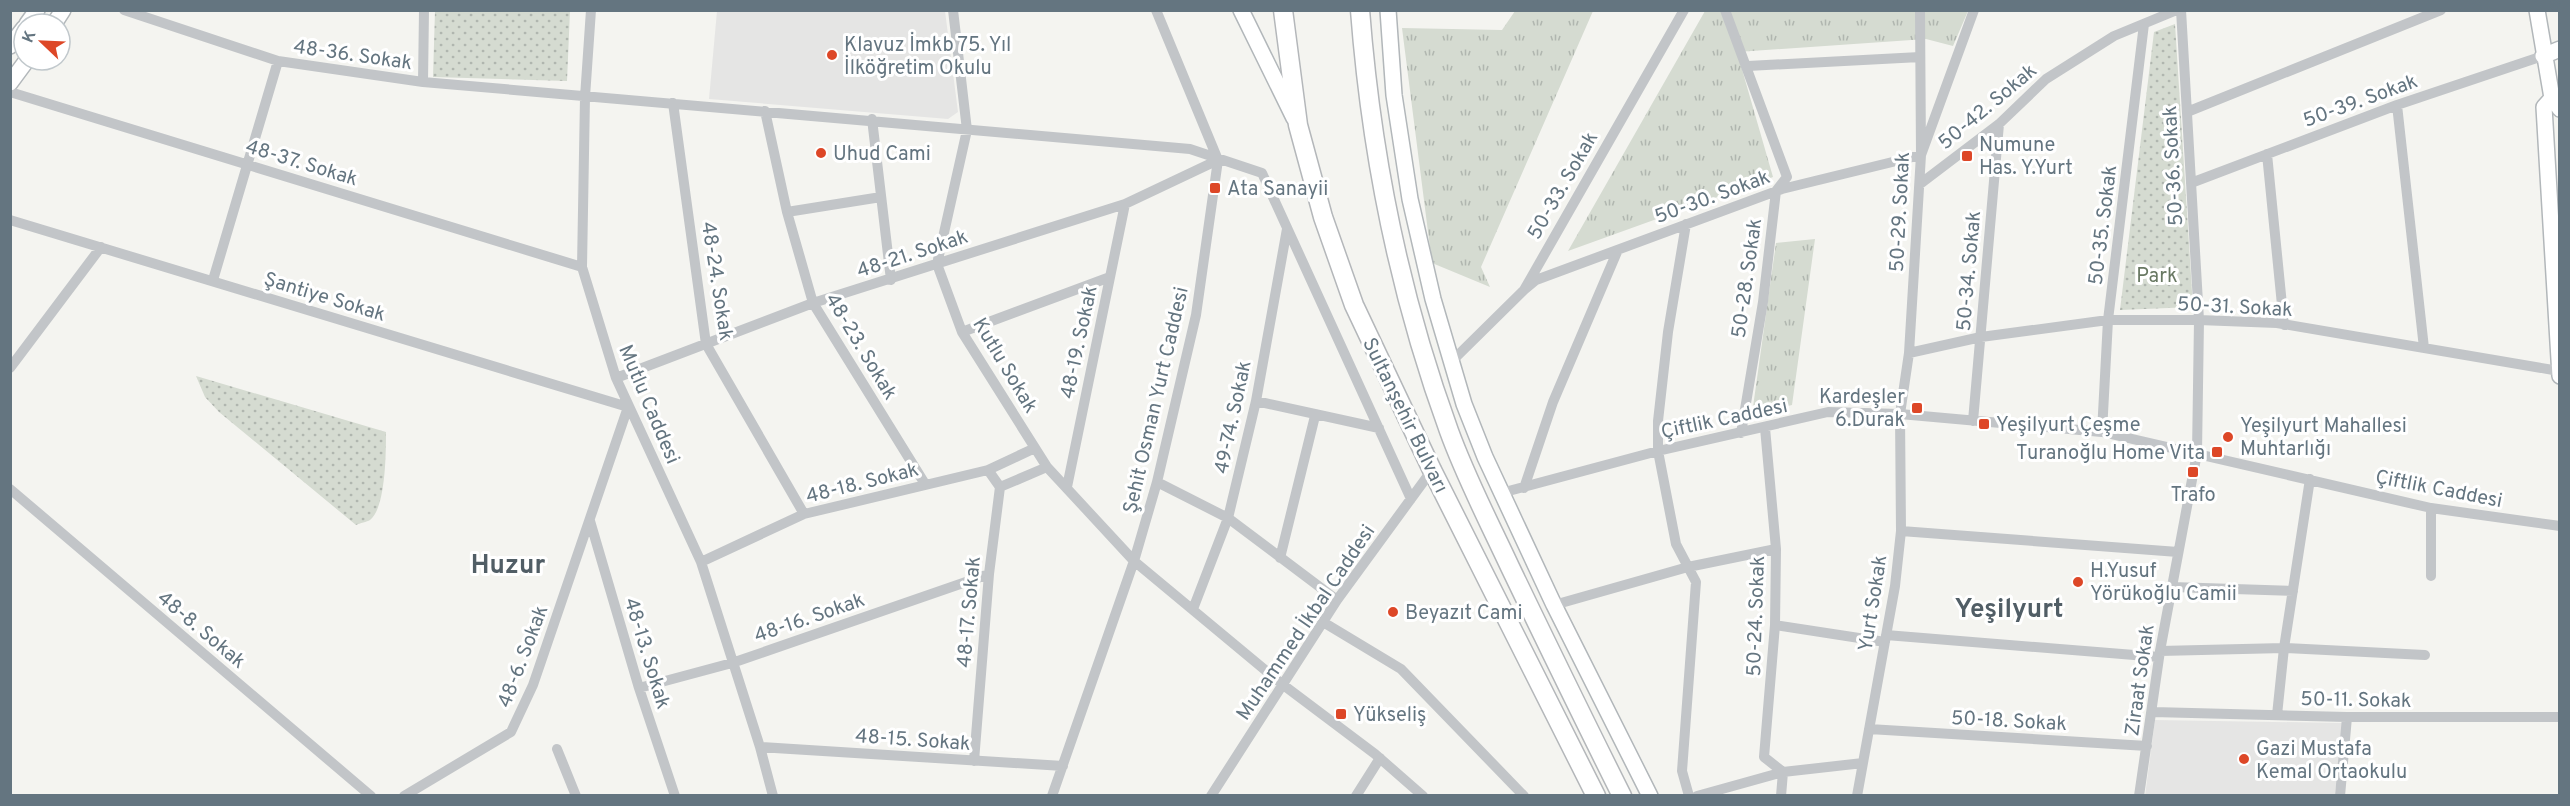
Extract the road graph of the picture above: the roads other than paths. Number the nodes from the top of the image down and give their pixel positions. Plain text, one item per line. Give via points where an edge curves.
1 (124, 10) edge
2 (424, 10) edge
3 (591, 10) edge
4 (953, 10) edge
5 (1156, 10) edge
6 (1241, 10) edge
7 (1283, 10) edge
8 (1360, 10) edge
9 (1388, 10) edge
10 (1684, 10) edge
11 (1725, 10) edge
12 (1920, 10) edge
13 (1974, 10) edge
14 (2179, 10) edge
15 (2441, 10) edge
16 (2537, 10) edge
17 (2144, 24) junction
18 (2559, 49) edge
19 (2543, 56) junction
20 (1920, 57) junction
21 (278, 61) junction
22 (1748, 66) junction
23 (423, 82) junction
24 (10, 92) edge
25 (585, 98) junction
26 (673, 103) junction
27 (2555, 103) edge
28 (2397, 105) junction
29 (765, 111) junction
30 (2187, 112) junction
31 (872, 119) junction
32 (1999, 124) junction
33 (1298, 125) junction
34 (966, 130) junction
35 (2267, 154) junction
36 (1921, 155) junction
37 (1218, 160) junction
38 (249, 164) junction
39 (2191, 183) junction
40 (1920, 184) junction
41 (1776, 191) junction
42 (881, 197) junction
43 (1125, 204) junction
44 (787, 212) junction
45 (10, 220) edge
46 (1686, 224) junction
47 (1287, 229) junction
48 (101, 247) junction
49 (1617, 252) junction
50 (937, 264) junction
51 (582, 267) junction
52 (1110, 277) junction
53 (213, 280) junction
54 (891, 280) junction
55 (1524, 290) junction
56 (813, 303) junction
57 (2109, 320) junction
58 (2199, 320) junction
59 (2284, 325) junction
60 (962, 332) junction
61 (1981, 337) junction
62 (706, 344) junction
63 (2424, 348) junction
64 (1909, 353) junction
65 (1451, 362) junction
66 (10, 368) edge
67 (2559, 371) edge
68 (2559, 376) edge
69 (616, 378) junction
70 (1256, 401) junction
71 (628, 407) junction
72 (1900, 414) junction
73 (1315, 416) junction
74 (1973, 421) junction
75 (1379, 428) junction
76 (1765, 428) junction
77 (2102, 432) junction
78 (1741, 433) junction
79 (1035, 448) junction
80 (1658, 450) junction
81 (2198, 453) junction
82 (1047, 468) junction
83 (988, 470) junction
84 (1432, 470) junction
85 (2310, 479) junction
86 (1157, 482) junction
87 (925, 484) junction
88 (1067, 487) junction
89 (1000, 488) junction
90 (1524, 488) junction
91 (10, 489) edge
92 (1502, 493) junction
93 (1411, 499) junction
94 (2431, 508) junction
95 (804, 514) junction
96 (1228, 519) junction
97 (590, 520) junction
98 (2559, 526) edge
99 (1901, 531) junction
100 (1776, 549) junction
101 (2178, 552) junction
102 (1280, 558) junction
103 (1134, 561) junction
104 (701, 562) junction
105 (1688, 567) junction
106 (988, 574) junction
107 (2431, 576) dead end
108 (2172, 587) junction
109 (2293, 591) junction
110 (1337, 600) junction
111 (1554, 605) junction
112 (1193, 609) junction
113 (1323, 622) junction
114 (1775, 625) junction
115 (1885, 639) junction
116 (2284, 648) junction
117 (2159, 654) junction
118 (2425, 655) dead end
119 (732, 663) junction
120 (1282, 684) junction
121 (639, 688) junction
122 (2152, 712) junction
123 (2277, 715) junction
124 (2348, 717) junction
125 (2559, 717) edge
126 (1869, 729) junction
127 (2147, 746) junction
128 (760, 747) junction
129 (558, 749) dead end
130 (1380, 758) junction
131 (974, 761) junction
132 (1863, 763) junction
133 (1063, 766) junction
134 (1783, 772) junction
135 (371, 795) edge
136 (404, 795) edge
137 (576, 795) edge
138 (675, 795) edge
139 (773, 795) edge
140 (1052, 795) edge
141 (1211, 795) edge
142 (1356, 795) edge
143 (1423, 795) edge
144 (1524, 795) edge
145 (1596, 795) edge
146 (1622, 795) edge
147 (1650, 795) edge
148 (1689, 795) edge
149 (1697, 795) edge
150 (1781, 795) edge
151 (1857, 795) edge
152 (2139, 795) edge
153 (2340, 795) edge

1 - 21 street, 48-36. Sokak
2 - 23 street
3 - 25 street, Mutlu Caddesi
4 - 34 street
5 - 37 street
6 - 33 street
7 - 33 highway, Sultanşehir Bulvarı
8 - 146 highway, Sultanşehir Bulvarı via 1385,200 1417,331 1449,430 1476,494
9 - 65 street via 1394,95 1410,200
10 - 55 street, 50-33. Sokak
11 - 22 street
12 - 20 street, 50-29. Sokak
13 - 36 street
14 - 17 street, 50-42. Sokak
14 - 30 street, 50-36. Sokak
15 - 30 street
16 - 19 street
17 - 32 street, 50-42. Sokak via 2114,36 2046,79
17 - 57 street, 50-35. Sokak
18 - 19 street
19 - 27 street
19 - 28 street, 50-39. Sokak
20 - 22 street
20 - 36 street, 50-29. Sokak
21 - 23 street, 48-36. Sokak
21 - 38 street
22 - 41 street, 50-28. Sokak via 1787,177
23 - 25 street, 48-36. Sokak
24 - 38 street, 48-37. Sokak
25 - 26 street, 48-36. Sokak
25 - 51 street, Mutlu Caddesi
26 - 29 street, 48-36. Sokak
26 - 62 street, 48-24. Sokak
27 - 67 street via 2544,107
28 - 35 street, 50-39. Sokak
28 - 63 street
29 - 31 street, 48-36. Sokak
29 - 44 street, 48-23. Sokak
30 - 39 street, 50-36. Sokak
31 - 34 street, 48-36. Sokak
31 - 42 street
32 - 40 street, 50-42. Sokak
32 - 61 street, 50-34. Sokak
33 - 84 highway, Sultanşehir Bulvarı via 1340,267 1386,377
34 - 37 street, 48-36. Sokak via 1190,149
34 - 50 street
35 - 39 street, 50-39. Sokak
35 - 59 street
36 - 40 street, 50-29. Sokak
36 - 41 street, 50-30. Sokak
37 - 43 street, 48-21. Sokak
37 - 47 street, 48-36. Sokak via 1262,172
37 - 86 street, Şehit Osman Yurt Caddesi via 1196,315
38 - 51 street, 48-37. Sokak
38 - 53 street
39 - 58 street, 50-36. Sokak
40 - 64 street, 50-29. Sokak
41 - 46 street, 50-30. Sokak
41 - 78 street, 50-28. Sokak via 1763,302
42 - 44 street
42 - 54 street
43 - 50 street, 48-21. Sokak
43 - 52 street, 48-19. Sokak
44 - 56 street, 48-23. Sokak
45 - 48 street, Şantiye Sokak
46 - 49 street, 50-30. Sokak
46 - 80 street via 1661,391
47 - 70 street, 49-74. Sokak
47 - 75 street
48 - 53 street, Şantiye Sokak
48 - 66 street
49 - 55 street, 50-30. Sokak via 1536,280
49 - 90 street via 1553,402
50 - 54 street, 48-21. Sokak
50 - 60 street, Kutlu Sokak
51 - 69 street, Mutlu Caddesi
52 - 60 street
52 - 88 street, 48-19. Sokak
53 - 71 street, Şantiye Sokak
54 - 56 street, 48-21. Sokak
55 - 65 street, 50-33. Sokak
56 - 62 street, 48-21. Sokak
56 - 87 street, 48-23. Sokak
57 - 58 street, 50-31. Sokak
57 - 61 street, 50-31. Sokak
57 - 77 street, 50-35. Sokak
58 - 59 street, 50-31. Sokak
58 - 81 street, Ziraat Sokak
59 - 63 street, 50-31. Sokak
60 - 79 street, Kutlu Sokak
61 - 64 street, 50-31. Sokak
61 - 74 street, 50-34. Sokak
62 - 69 street, 48-21. Sokak
62 - 95 street, 48-24. Sokak
63 - 67 street, 50-31. Sokak
64 - 72 street, 50-29. Sokak
65 - 92 street via 1474,430
67 - 68 street
69 - 71 street, Mutlu Caddesi
70 - 73 street
70 - 96 street, 49-74. Sokak
71 - 97 street, 48-6. Sokak
71 - 104 street, Mutlu Caddesi
72 - 74 street, Çiftlik Caddesi
72 - 76 street, Çiftlik Caddesi via 1828,412
72 - 99 street, Yurt Sokak
73 - 75 street
73 - 102 street
74 - 77 street, Çiftlik Caddesi
75 - 93 street
76 - 78 street, Çiftlik Caddesi
76 - 100 street, 50-24. Sokak
77 - 81 street, Çiftlik Caddesi
78 - 80 street, Çiftlik Caddesi
79 - 82 street, Kutlu Sokak
79 - 83 street, 48-18. Sokak
80 - 90 street, Çiftlik Caddesi
80 - 105 street via 1676,544
81 - 85 street, Çiftlik Caddesi
81 - 101 street, Ziraat Sokak
82 - 88 street, Kutlu Sokak
82 - 89 street
83 - 87 street, 48-18. Sokak
83 - 89 street
84 - 93 street, Muhammed İkbal Caddesi
84 - 145 highway, Sultanşehir Bulvarı
85 - 94 street, Çiftlik Caddesi
85 - 109 street
86 - 96 street
86 - 103 street, Şehit Osman Yurt Caddesi
87 - 95 street, 48-18. Sokak
88 - 103 street, Kutlu Sokak
89 - 106 street, 48-17. Sokak
90 - 92 street, Çiftlik Caddesi
91 - 135 street, 48-8. Sokak
92 - 111 street
93 - 110 street, Muhammed İkbal Caddesi
94 - 98 street, Çiftlik Caddesi
94 - 107 street
95 - 104 street, 48-18. Sokak
96 - 102 street
96 - 112 street, 49-74. Sokak
97 - 121 street, 48-13. Sokak
97 - 136 street, 48-6. Sokak via 533,685 512,732
99 - 101 street
99 - 115 street, Yurt Sokak
100 - 105 street
100 - 114 street, 50-24. Sokak
101 - 108 street, Ziraat Sokak
102 - 110 street
103 - 112 street, Kutlu Sokak
103 - 133 street, Şehit Osman Yurt Caddesi
104 - 119 street, Mutlu Caddesi
105 - 111 street
105 - 148 street via 1696,582 1682,771
106 - 119 street, 48-16. Sokak
106 - 131 street, 48-17. Sokak
108 - 109 street
108 - 117 street, Ziraat Sokak
109 - 116 street
110 - 113 street, Muhammed İkbal Caddesi
111 - 147 street
112 - 120 street, Kutlu Sokak
113 - 120 street, Muhammed İkbal Caddesi
113 - 144 street via 1401,669
114 - 115 street
114 - 134 street, 50-24. Sokak via 1764,757
115 - 117 street
115 - 126 street, Yurt Sokak
116 - 117 street
116 - 118 street
116 - 123 street
117 - 122 street, Ziraat Sokak
119 - 121 street, 48-16. Sokak
119 - 128 street, Mutlu Caddesi
120 - 130 street, Kutlu Sokak
120 - 141 street, Muhammed İkbal Caddesi
121 - 138 street, 48-13. Sokak
122 - 123 street, 50-11. Sokak
122 - 127 street, Ziraat Sokak
123 - 124 street, 50-11. Sokak
124 - 125 street, 50-11. Sokak
124 - 153 street
126 - 127 street, 50-18. Sokak
126 - 132 street, Yurt Sokak
127 - 152 street, Ziraat Sokak
128 - 131 street, 48-15. Sokak
128 - 139 street, Mutlu Caddesi
129 - 137 street
130 - 142 street
130 - 143 street, Kutlu Sokak
131 - 133 street, 48-15. Sokak
132 - 134 street
132 - 151 street, Yurt Sokak
133 - 140 street, Şehit Osman Yurt Caddesi
134 - 149 street
134 - 150 street

